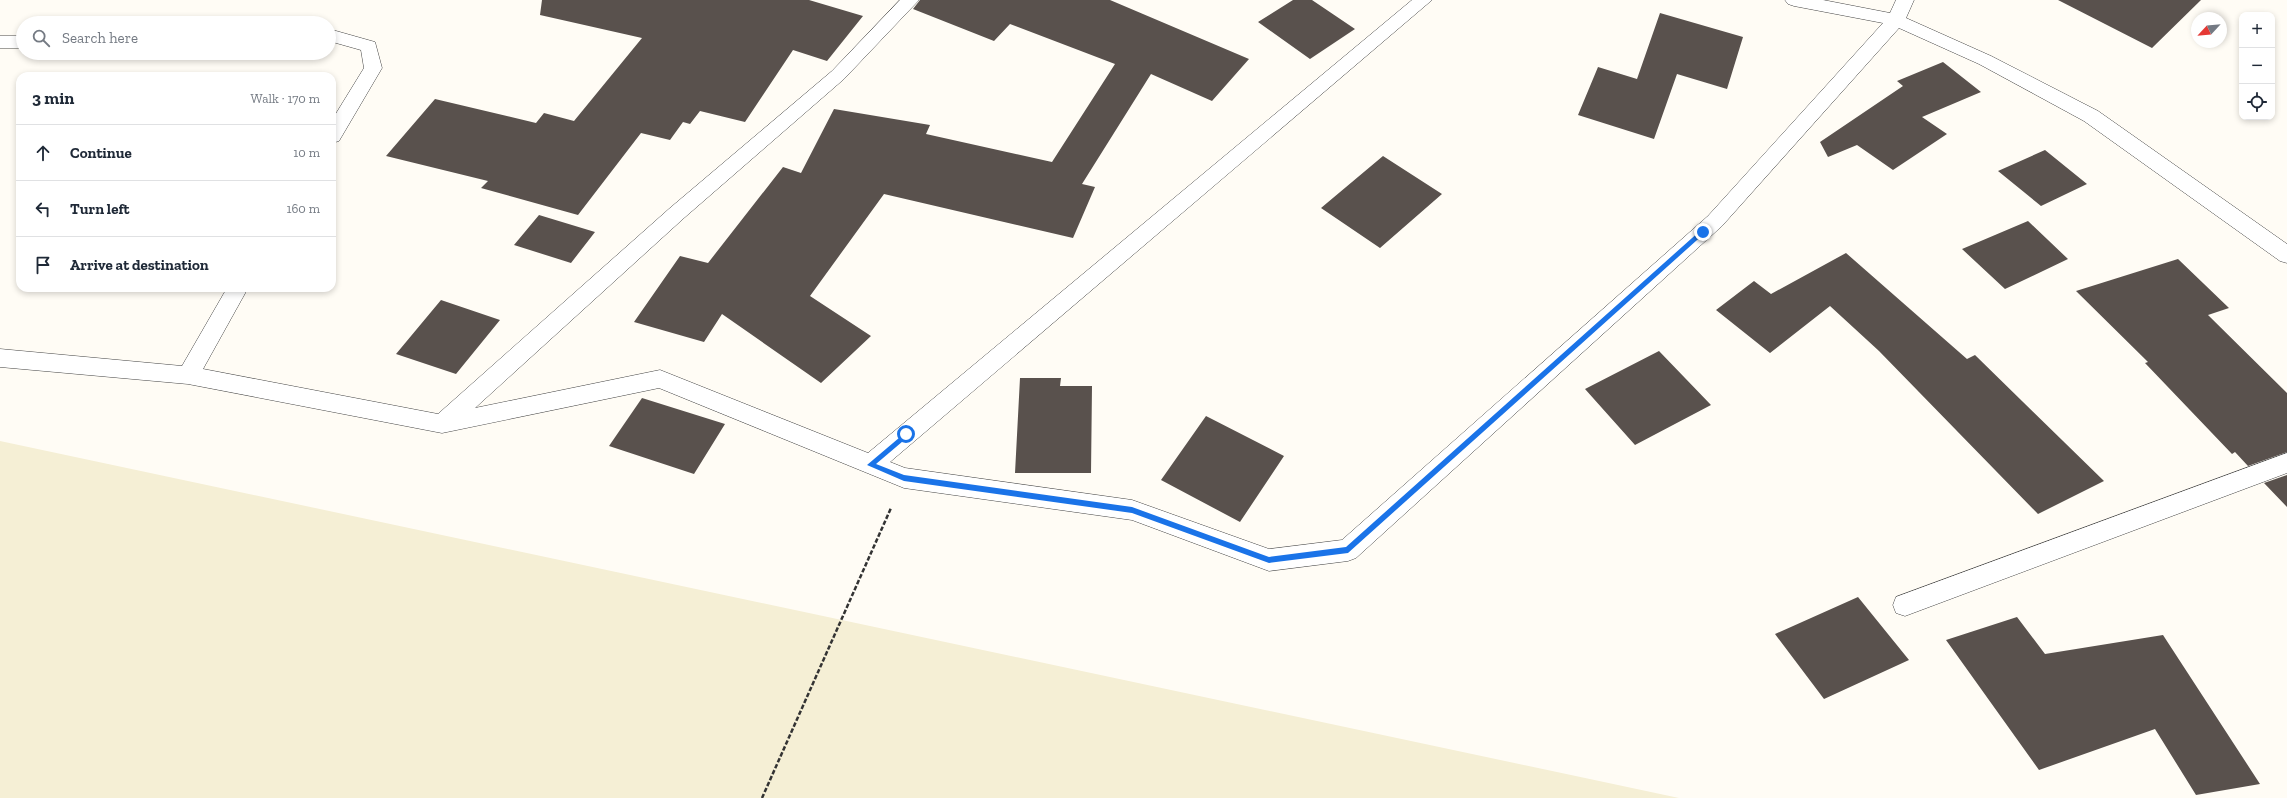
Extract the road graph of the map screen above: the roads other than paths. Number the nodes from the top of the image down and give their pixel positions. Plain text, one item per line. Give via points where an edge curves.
1 (910, 0) edge
2 (1423, 0) edge
3 (1794, 0) edge
4 (1905, 0) edge
5 (1896, 20) junction
6 (336, 37) edge
7 (0, 42) edge
8 (16, 42) edge
9 (336, 129) edge
10 (2287, 255) edge
11 (236, 292) edge
12 (0, 358) edge
13 (188, 375) junction
14 (442, 424) junction
15 (2287, 463) edge
16 (870, 465) junction
17 (1905, 605) dead end

1 - 14 street via 838,75 678,213
2 - 16 street
3 - 5 street
4 - 5 street
5 - 10 street via 1985,60 2091,116
5 - 16 street via 1715,221 1348,550 1269,560 1132,510 904,478
6 - 9 street via 369,46 373,68
7 - 8 street
11 - 13 street
12 - 13 street
13 - 14 street
14 - 16 street via 660,379
15 - 17 street

